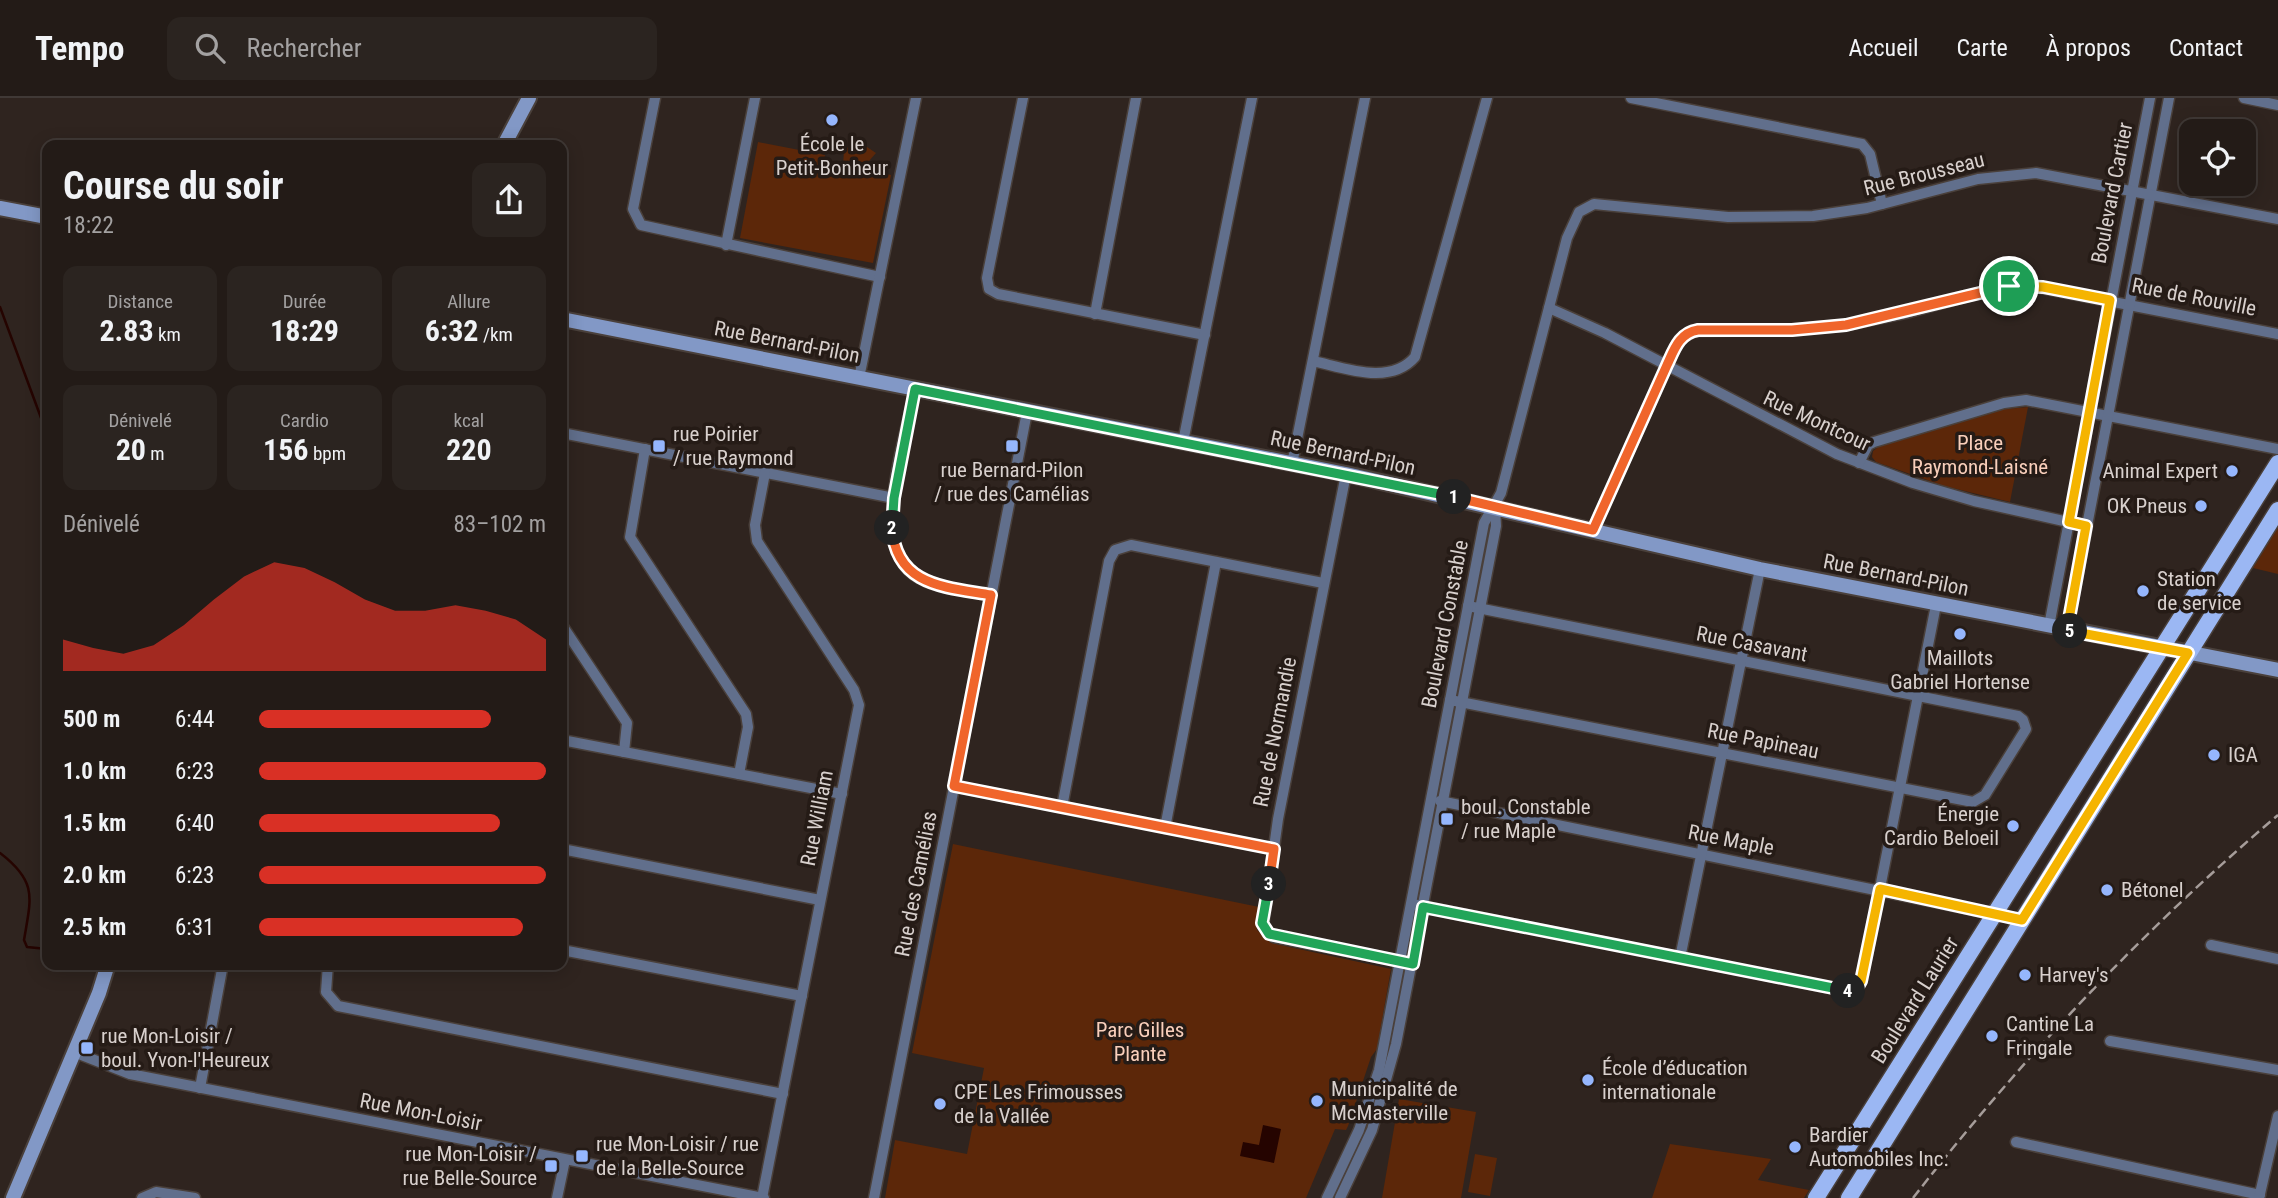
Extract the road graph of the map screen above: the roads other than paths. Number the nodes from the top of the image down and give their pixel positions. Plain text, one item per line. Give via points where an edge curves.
1 (529, 98) edge
2 (655, 98) edge
3 (755, 98) edge
4 (916, 98) edge
5 (1023, 98) edge
6 (1136, 98) edge
7 (1252, 98) edge
8 (1365, 98) edge
9 (1487, 98) edge
10 (1631, 98) edge
11 (2150, 98) edge
12 (2169, 98) edge
13 (2244, 98) edge
14 (2278, 105) edge
15 (507, 140) edge
16 (2132, 191) junction
17 (2150, 194) junction
18 (1882, 204) junction
19 (0, 208) edge
20 (42, 216) edge
21 (2278, 219) edge
22 (726, 245) junction
23 (880, 277) junction
24 (2110, 300) junction
25 (2128, 303) junction
26 (1549, 308) junction
27 (1094, 314) junction
28 (567, 320) edge
29 (2278, 334) edge
30 (1205, 335) junction
31 (1313, 361) junction
32 (1667, 365) junction
33 (859, 378) junction
34 (915, 389) junction
35 (2090, 411) junction
36 (1027, 412) junction
37 (2107, 414) junction
38 (567, 434) edge
39 (1184, 442) junction
40 (645, 449) junction
41 (2278, 449) edge
42 (1859, 463) junction
43 (2278, 463) edge
44 (1292, 464) junction
45 (765, 472) junction
46 (1346, 474) junction
47 (894, 498) junction
48 (1494, 507) junction
49 (2278, 510) edge
50 (2069, 522) junction
51 (2086, 526) junction
52 (1593, 530) junction
53 (1216, 562) junction
54 (1760, 569) junction
55 (1324, 583) junction
56 (991, 595) junction
57 (1936, 604) junction
58 (1468, 607) junction
59 (1479, 609) junction
60 (2049, 626) junction
61 (2067, 630) junction
62 (567, 633) edge
63 (2162, 648) junction
64 (2188, 653) junction
65 (1741, 661) junction
66 (2277, 667) edge
67 (1918, 696) junction
68 (1450, 700) junction
69 (1462, 702) junction
70 (2026, 724) joint
71 (567, 741) edge
72 (624, 752) junction
73 (1722, 753) junction
74 (740, 775) junction
75 (954, 786) junction
76 (1899, 788) junction
77 (842, 794) junction
78 (1431, 799) junction
79 (1444, 802) junction
80 (1062, 807) junction
81 (1165, 828) junction
82 (1274, 849) junction
83 (567, 850) edge
84 (1701, 853) junction
85 (1880, 889) junction
86 (820, 900) junction
87 (1412, 904) junction
88 (1423, 907) junction
89 (1995, 913) junction
90 (2022, 920) junction
91 (2211, 945) dead end
92 (567, 951) edge
93 (1680, 958) junction
94 (2278, 959) edge
95 (1402, 961) junction
96 (1413, 964) junction
97 (106, 970) edge
98 (222, 970) edge
99 (328, 970) edge
100 (802, 996) junction
101 (2110, 1041) dead end
102 (74, 1052) junction
103 (1388, 1058) junction
104 (2278, 1070) edge
105 (200, 1088) junction
106 (783, 1094) junction
107 (2278, 1116) edge
108 (2276, 1135) edge
109 (2016, 1142) dead end
110 (565, 1160) junction
111 (2260, 1197) edge
112 (13, 1198) edge
113 (142, 1198) edge
114 (195, 1198) edge
115 (557, 1198) edge
116 (763, 1198) edge
117 (874, 1198) edge
118 (1327, 1198) edge
119 (1340, 1198) edge
120 (1816, 1198) edge
121 (1849, 1198) edge

1 - 15 main road
2 - 22 street via 635,218 646,228
3 - 22 street
4 - 23 street
5 - 27 street via 988,286 998,295
6 - 27 street
7 - 30 street
8 - 31 street
9 - 31 street via 1415,357 1402,369 1385,374
10 - 18 street via 1862,144 1870,151
11 - 16 street, Boulevard Cartier
12 - 17 street, Boulevard Cartier
13 - 14 street
16 - 17 street, Rue Brousseau
16 - 18 street, Rue Brousseau via 2026,173 1978,179
16 - 24 street, Boulevard Cartier
17 - 21 street, Rue Brousseau
17 - 25 street, Boulevard Cartier
18 - 26 street, Rue Brousseau via 1835,214 1780,218 1598,204 1578,212
19 - 20 main road
22 - 23 street
23 - 33 street
24 - 25 street, Rue de Rouville
24 - 32 street, Rue de Rouville via 2018,286 1846,325 1694,330 1682,337
24 - 35 street, Boulevard Cartier
25 - 29 street, Rue de Rouville
25 - 37 street, Boulevard Cartier
26 - 32 street, Rue Montcour
26 - 48 street
27 - 30 street
28 - 33 main road, Rue Bernard-Pilon
30 - 39 street
31 - 44 street
32 - 42 street, Rue Montcour
32 - 52 street
33 - 34 main road, Rue Bernard-Pilon
34 - 36 main road, Rue Bernard-Pilon
34 - 47 street
35 - 37 street
35 - 42 street via 2026,400 2004,403 1874,442
35 - 50 street, Boulevard Cartier
36 - 39 main road, Rue Bernard-Pilon
36 - 56 street, Rue des Camélias
37 - 41 street
37 - 51 street, Boulevard Cartier
38 - 40 street
39 - 44 main road, Rue Bernard-Pilon
40 - 45 street
40 - 74 street via 630,537 746,715
42 - 50 street, Rue Montcour via 1974,501
43 - 63 main road, Boulevard Laurier
44 - 46 main road, Rue Bernard-Pilon
45 - 47 street
45 - 77 street, Rue William via 755,525 757,541 858,698
46 - 48 main road, Rue Bernard-Pilon
46 - 55 street, Rue de Normandie
47 - 56 street via 893,542 907,570 934,584
48 - 52 main road, Rue Bernard-Pilon
48 - 58 street, Boulevard Constable via 1484,523
48 - 59 street, Boulevard Constable via 1496,526
49 - 64 main road
50 - 51 street, Rue Montcour
50 - 60 street, Boulevard Cartier
51 - 61 street, Boulevard Cartier
52 - 54 main road, Rue Bernard-Pilon
53 - 55 street
53 - 80 street via 1128,545 1111,554
53 - 81 street
54 - 57 main road, Rue Bernard-Pilon
54 - 65 street
55 - 82 street, Rue de Normandie
56 - 75 street, Rue des Camélias
57 - 60 main road, Rue Bernard-Pilon
57 - 67 street
58 - 59 street, Rue Casavant
58 - 68 street, Boulevard Constable
59 - 65 street, Rue Casavant
59 - 69 street, Boulevard Constable
60 - 61 main road, Rue Bernard-Pilon
61 - 63 main road, Rue Bernard-Pilon
62 - 72 street via 627,723
63 - 64 main road, Rue Bernard-Pilon
63 - 89 main road, Boulevard Laurier
64 - 66 main road, Rue Bernard-Pilon
64 - 90 main road
65 - 67 street, Rue Casavant
65 - 73 street
67 - 70 street, Rue Casavant via 2018,716
67 - 76 street
68 - 69 street, Rue Papineau
68 - 78 street, Boulevard Constable
69 - 73 street, Rue Papineau
69 - 79 street, Boulevard Constable
70 - 76 street, Rue Papineau via 1979,801
71 - 72 street
72 - 74 street
73 - 76 street, Rue Papineau
73 - 84 street
74 - 77 street
75 - 80 street
75 - 117 street, Rue des Camélias
76 - 85 street
77 - 86 street, Rue William
78 - 79 street, Rue Maple
78 - 87 street, Boulevard Constable
79 - 84 street, Rue Maple
79 - 88 street, Boulevard Constable
80 - 81 street
81 - 82 street
82 - 95 street, Rue de Normandie via 1262,923 1267,933
83 - 86 street
84 - 85 street, Rue Maple
84 - 93 street
85 - 89 street, Rue Maple
85 - 93 street via 1862,979 1854,989
86 - 100 street, Rue William
87 - 88 street
87 - 95 street, Boulevard Constable
88 - 93 street
88 - 96 street, Boulevard Constable
89 - 90 street, Rue Maple
89 - 120 main road, Boulevard Laurier
90 - 121 main road
91 - 94 street
92 - 100 street
95 - 96 street, Rue de Normandie
95 - 103 street, Boulevard Constable
96 - 103 street, Boulevard Constable
97 - 102 main road
98 - 105 street
99 - 106 street via 327,995 341,1007
100 - 106 street, Rue William
101 - 104 street
102 - 105 street, Rue Mon-Loisir via 118,1070
102 - 112 main road
103 - 118 street, Boulevard Constable
103 - 119 street, Boulevard Constable via 1371,1130
105 - 110 street, Rue Mon-Loisir
106 - 116 street, Rue William
107 - 108 street
108 - 111 street
109 - 111 street
110 - 115 street
110 - 116 street, Rue Mon-Loisir
113 - 114 street via 160,1192

